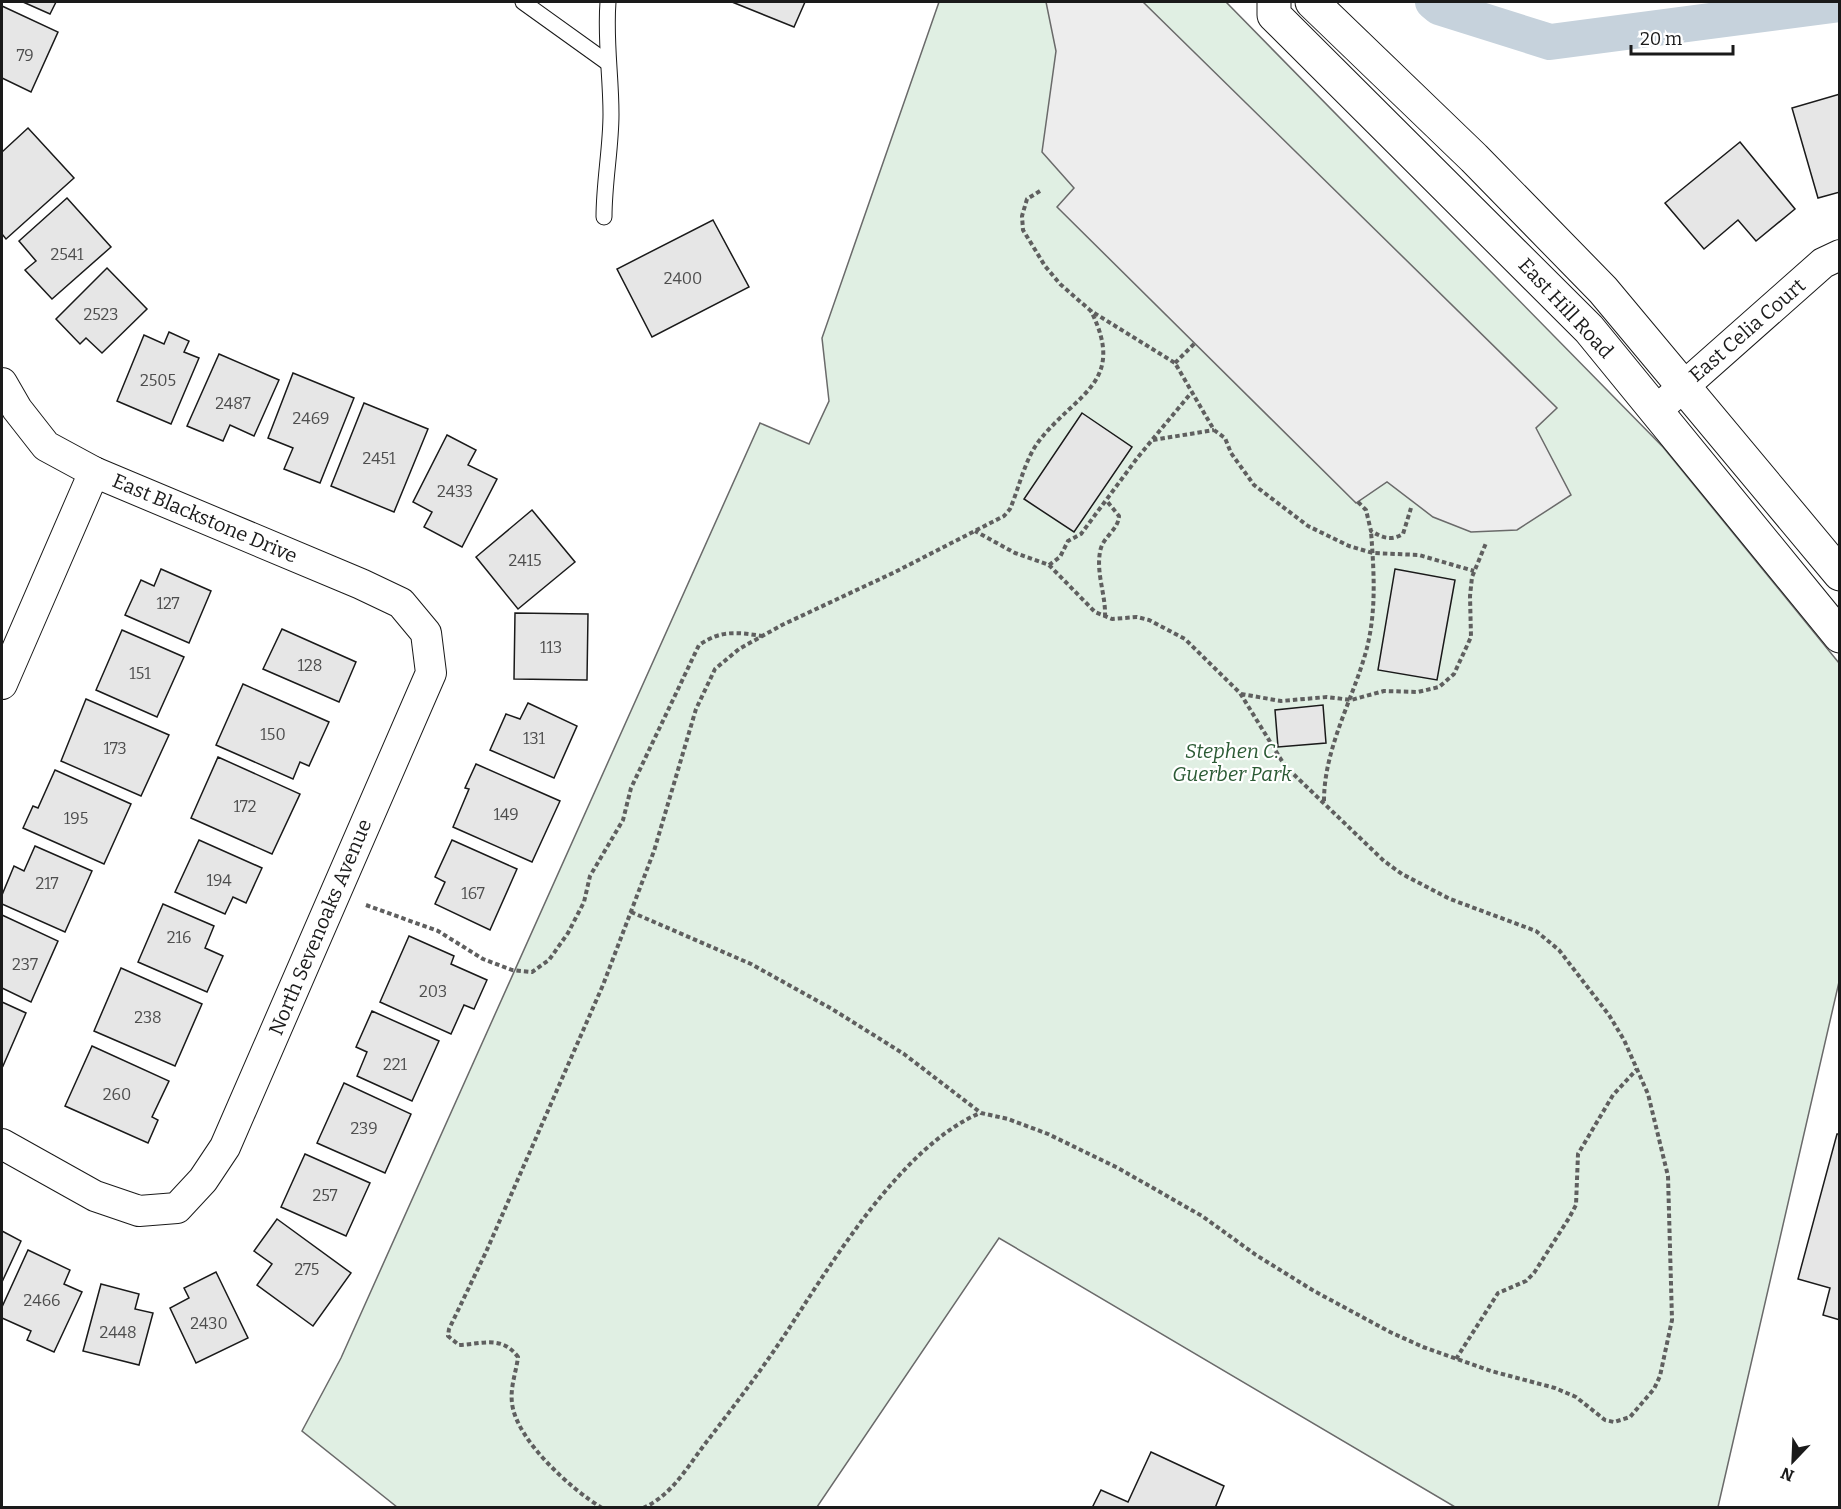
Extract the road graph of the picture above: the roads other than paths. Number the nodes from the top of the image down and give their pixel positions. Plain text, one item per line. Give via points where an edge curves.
1 (523, 2) edge
2 (608, 2) edge
3 (1274, 2) edge
4 (1312, 2) edge
5 (608, 63) junction
6 (604, 217) dead end
7 (1839, 255) edge
8 (2, 383) edge
9 (1685, 385) junction
10 (1657, 410) junction
11 (94, 472) junction
12 (1839, 574) edge
13 (426, 633) joint
14 (1839, 636) edge
15 (2, 684) edge
16 (2, 1144) edge

1 - 5 lane
2 - 5 lane
3 - 10 street, East Hill Road via 1274,15 1532,270 1589,329
4 - 9 street, East Hill Road via 1603,290
5 - 6 lane via 611,116
7 - 9 street, East Celia Court via 1823,263
8 - 11 street, East Blackstone Drive via 46,446
9 - 10 street, East Celia Court
9 - 12 street, East Hill Road
10 - 14 street, East Hill Road
11 - 13 street, East Blackstone Drive via 401,603
11 - 15 street
13 - 16 street, North Sevenoaks Avenue via 431,673 225,1147 203,1180 177,1208 139,1210 95,1196

